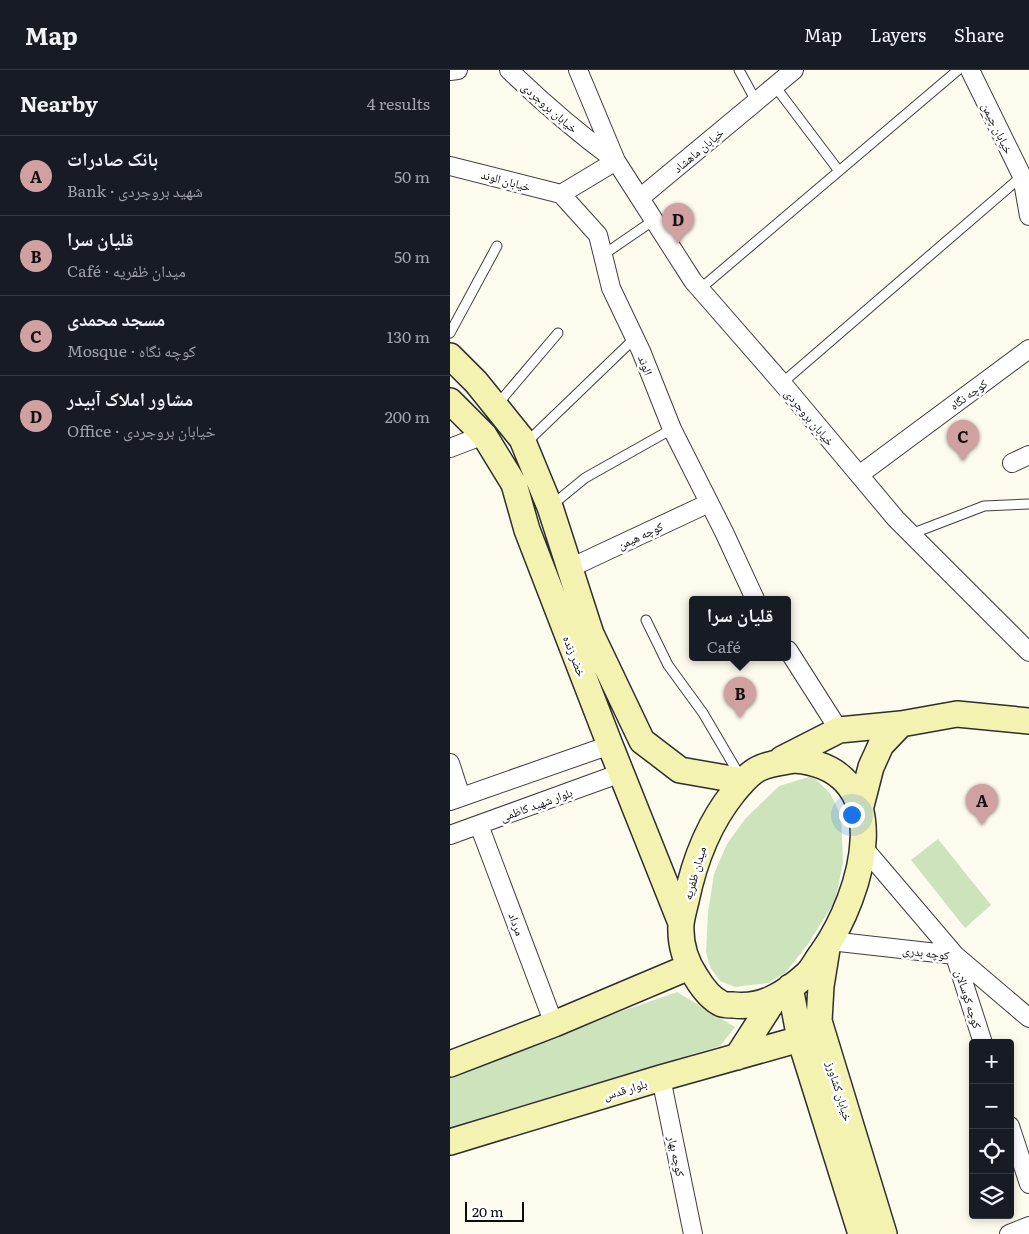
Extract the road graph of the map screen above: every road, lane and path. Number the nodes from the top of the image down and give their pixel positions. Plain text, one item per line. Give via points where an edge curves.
1 (458, 70) edge
2 (509, 70) edge
3 (578, 70) edge
4 (739, 70) edge
5 (794, 70) edge
6 (958, 70) edge
7 (970, 70) edge
8 (450, 71) edge
9 (774, 85) junction
10 (756, 101) junction
11 (616, 161) junction
12 (450, 166) edge
13 (839, 171) junction
14 (1022, 176) junction
15 (561, 194) junction
16 (640, 198) junction
17 (1029, 216) edge
18 (654, 220) junction
19 (498, 246) dead end
20 (603, 255) junction
21 (700, 289) junction
22 (450, 333) edge
23 (558, 333) dead end
24 (635, 338) junction
25 (1029, 349) edge
26 (450, 356) edge
27 (782, 383) junction
28 (450, 401) edge
29 (496, 406) junction
30 (672, 429) junction
31 (484, 435) junction
32 (525, 445) junction
33 (450, 448) edge
34 (1029, 456) edge
35 (1012, 462) dead end
36 (859, 475) junction
37 (709, 503) junction
38 (1029, 504) edge
39 (550, 506) junction
40 (911, 534) junction
41 (570, 568) junction
42 (754, 596) edge
43 (646, 620) dead end
44 (1028, 648) edge
45 (791, 655) edge
46 (1029, 721) edge
47 (901, 724) junction
48 (839, 730) junction
49 (610, 745) junction
50 (450, 763) edge
51 (773, 763) junction
52 (621, 773) junction
53 (743, 781) junction
54 (456, 799) edge
55 (861, 806) junction
56 (480, 825) junction
57 (450, 835) edge
58 (863, 847) junction
59 (681, 923) junction
60 (829, 944) junction
61 (955, 955) junction
62 (689, 967) junction
63 (782, 992) junction
64 (1029, 1018) edge
65 (554, 1024) junction
66 (800, 1039) junction
67 (983, 1039) edge
68 (737, 1057) junction
69 (450, 1064) edge
70 (661, 1078) junction
71 (1011, 1129) edge
72 (450, 1142) edge
73 (1029, 1184) edge
74 (1029, 1226) edge
75 (872, 1230) edge
76 (693, 1234) edge
77 (1009, 1234) edge

1 - 8 street
2 - 11 street, خیابان بروجردی via 539,100
3 - 11 street, خیابان بروجردی
4 - 10 lane
5 - 9 street, خیابان ماهشاد
6 - 13 lane
7 - 14 street, خیابان چیمن
9 - 10 street, خیابان ماهشاد
9 - 13 lane
10 - 16 street, خیابان ماهشاد
11 - 15 street
11 - 16 street, خیابان بروجردی
12 - 15 street, خیابان الوند
13 - 21 lane
14 - 17 street, خیابان چیمن
14 - 27 lane
15 - 20 street, الوند via 598,235
16 - 18 street, خیابان بروجردی
18 - 20 lane
18 - 21 street, خیابان بروجردی
19 - 22 lane
20 - 24 street, الوند via 611,288
21 - 27 street, خیابان بروجردی
23 - 29 lane
24 - 30 street, الوند
24 - 32 lane
25 - 36 street, کوچه نگاه
26 - 29 street, خضر زنده
27 - 36 street, خیابان بروجردی
28 - 31 street, خضر زنده
29 - 32 street, خضر زنده
30 - 37 street, الوند
30 - 39 lane via 585,478
31 - 33 street
31 - 49 street, خضر زنده via 514,484 527,530
32 - 39 street, خضر زنده
34 - 35 street
36 - 40 street, خیابان بروجردی
37 - 41 street, کوچه هیمن
37 - 42 street, الوند
38 - 40 lane via 984,506
39 - 41 street, خضر زنده
40 - 44 street, خیابان بروجردی
41 - 53 street, خضر زنده via 591,634 642,741 680,770
43 - 53 lane via 668,665
45 - 48 street
46 - 47 street via 957,714
47 - 48 street
47 - 55 street via 881,745 871,767
48 - 51 street
49 - 52 street, خضر زنده
49 - 54 street
50 - 54 street
51 - 53 street, میدان ظفریه via 758,769
51 - 55 street, میدان ظفریه via 795,760 825,766 841,776
52 - 56 street, بلوار شهید کاظمی
52 - 59 street, خضر زنده
53 - 59 street, میدان ظفریه via 720,808 704,840 693,870
55 - 58 street, میدان ظفریه
56 - 57 street, بلوار شهید کاظمی
56 - 65 street, مرداد
58 - 60 street, میدان ظفریه via 854,892
58 - 61 street
59 - 62 street, میدان ظفریه via 683,949
60 - 61 street, کوچه بدری
60 - 63 street, میدان ظفریه via 808,973
60 - 75 street, خیابان کشاورز via 819,1020
61 - 64 street, کوچه بدری
61 - 67 street, کوچه کوسالان
62 - 63 street, میدان ظفریه via 701,986 722,1004 760,1004
62 - 65 street
63 - 66 street, خیابان کشاورز
63 - 68 street
65 - 69 street
66 - 68 street, بلوار قدس
66 - 75 street, خیابان کشاورز
68 - 70 street, بلوار قدس
70 - 72 street, بلوار قدس
70 - 76 street, کوچه بهار
71 - 73 street
74 - 77 street

